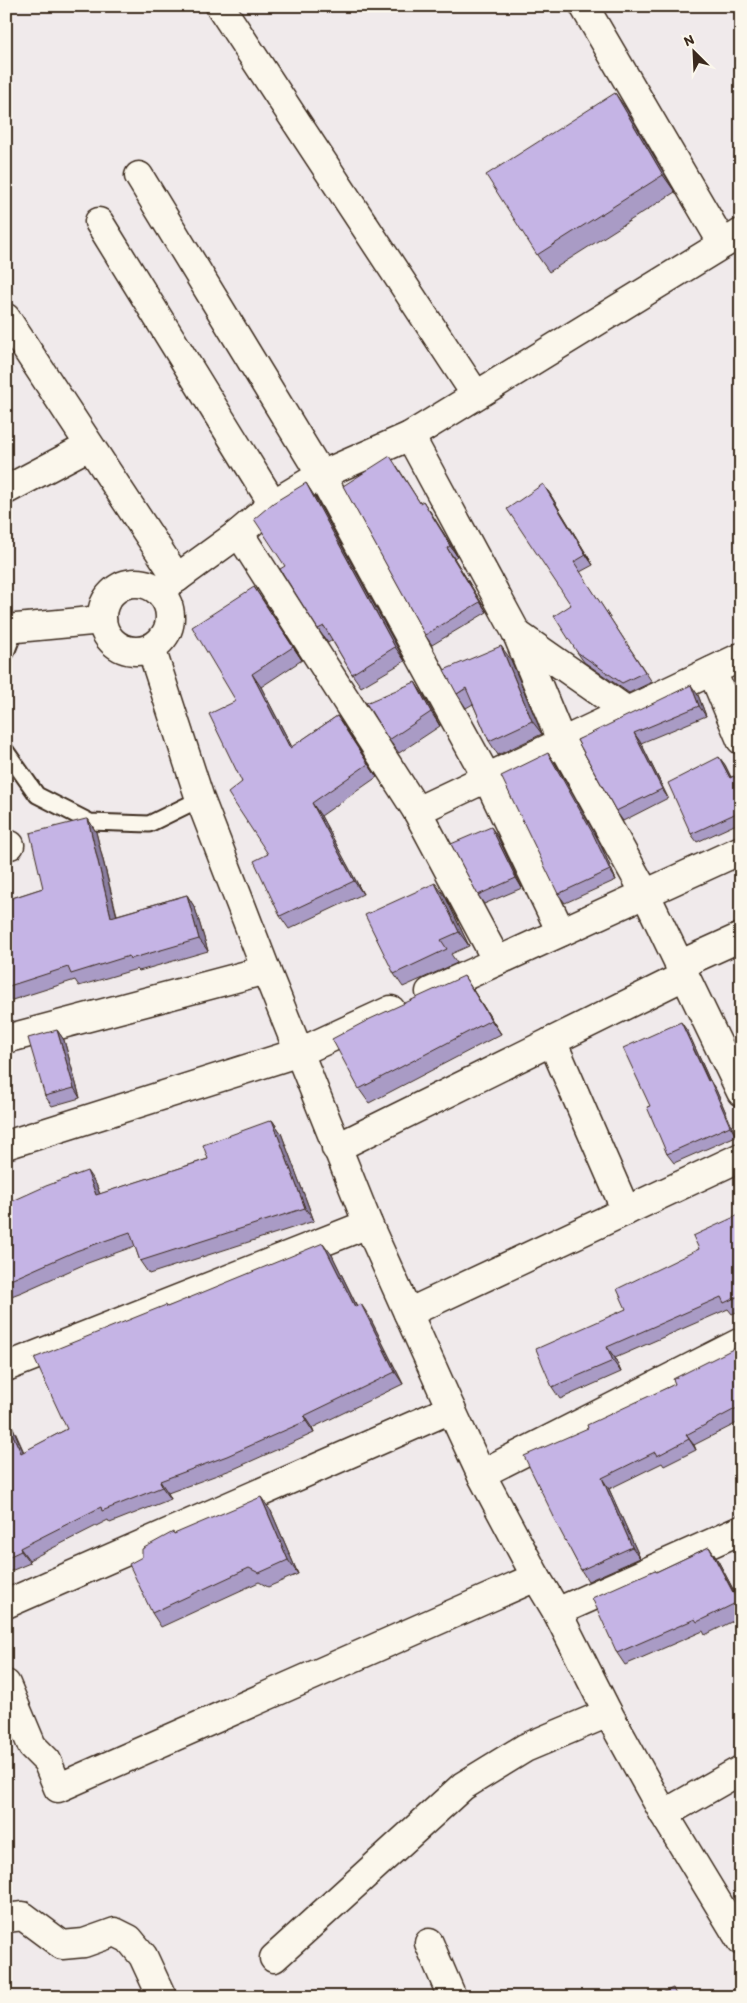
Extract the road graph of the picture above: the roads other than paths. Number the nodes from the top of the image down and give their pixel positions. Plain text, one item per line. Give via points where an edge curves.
1 (220, 6) edge
2 (584, 6) edge
3 (139, 176) dead end
4 (99, 222) dead end
5 (732, 239) edge
6 (8, 322) edge
7 (476, 395) junction
8 (410, 436) junction
9 (89, 446) junction
10 (321, 475) junction
11 (6, 490) edge
12 (273, 504) junction
13 (239, 533) junction
14 (168, 584) junction
15 (102, 620) junction
16 (8, 632) edge
17 (517, 634) junction
18 (151, 648) junction
19 (741, 657) edge
20 (712, 671) junction
21 (627, 711) junction
22 (741, 740) edge
23 (562, 743) junction
24 (6, 752) edge
25 (487, 778) junction
26 (200, 799) junction
27 (416, 811) junction
28 (741, 850) edge
29 (645, 893) junction
30 (561, 932) junction
31 (741, 936) edge
32 (497, 961) junction
33 (266, 970) junction
34 (681, 970) junction
35 (6, 1039) edge
36 (552, 1041) junction
37 (300, 1052) junction
38 (741, 1092) edge
39 (6, 1145) edge
40 (336, 1148) junction
41 (741, 1157) edge
42 (626, 1211) junction
43 (368, 1224) junction
44 (408, 1313) junction
45 (741, 1342) edge
46 (6, 1367) edge
47 (451, 1409) junction
48 (481, 1474) junction
49 (741, 1530) edge
50 (536, 1577) junction
51 (6, 1604) edge
52 (558, 1612) junction
53 (6, 1684) edge
54 (608, 1713) junction
55 (741, 1770) edge
56 (664, 1814) junction
57 (6, 1918) edge
58 (741, 1941) edge
59 (429, 1943) dead end
60 (274, 1958) dead end
61 (162, 1997) edge
62 (452, 1997) edge

1 - 7 street
2 - 5 street
3 - 10 street
4 - 12 street
5 - 7 street
6 - 9 street
7 - 8 street
8 - 10 street
8 - 17 street
9 - 11 street
9 - 14 street
10 - 12 street
10 - 25 street
12 - 13 street
13 - 14 street
13 - 27 street
14 - 15 street via 140,582 120,586 106,600
14 - 18 street via 166,599 171,621 168,632
15 - 16 street
15 - 18 street via 110,640 119,646 129,651
17 - 21 street
17 - 23 street
18 - 26 street
19 - 20 street
20 - 21 street
20 - 22 street
21 - 23 street
23 - 25 street
23 - 29 street
24 - 26 lane via 37,795 90,822 149,824
25 - 27 street
25 - 30 street
26 - 33 street
27 - 32 street
28 - 29 street
29 - 30 street
29 - 34 street
30 - 32 street
31 - 34 street
32 - 37 street
33 - 35 street
33 - 37 street
34 - 36 street
34 - 38 street
36 - 40 street
36 - 42 street
37 - 39 street
37 - 40 street
40 - 43 street
41 - 42 street
42 - 44 street
43 - 44 street
43 - 46 street
44 - 47 street
45 - 48 street
47 - 48 street
47 - 51 street
48 - 50 street
49 - 52 street
50 - 52 street
50 - 53 street via 58,1788 47,1761 32,1746
52 - 54 street
54 - 56 street
54 - 60 street via 525,1748 463,1786
55 - 56 street
56 - 58 street
57 - 61 street via 23,1916 62,1945 84,1943 115,1932 129,1939 143,1956
59 - 62 street

